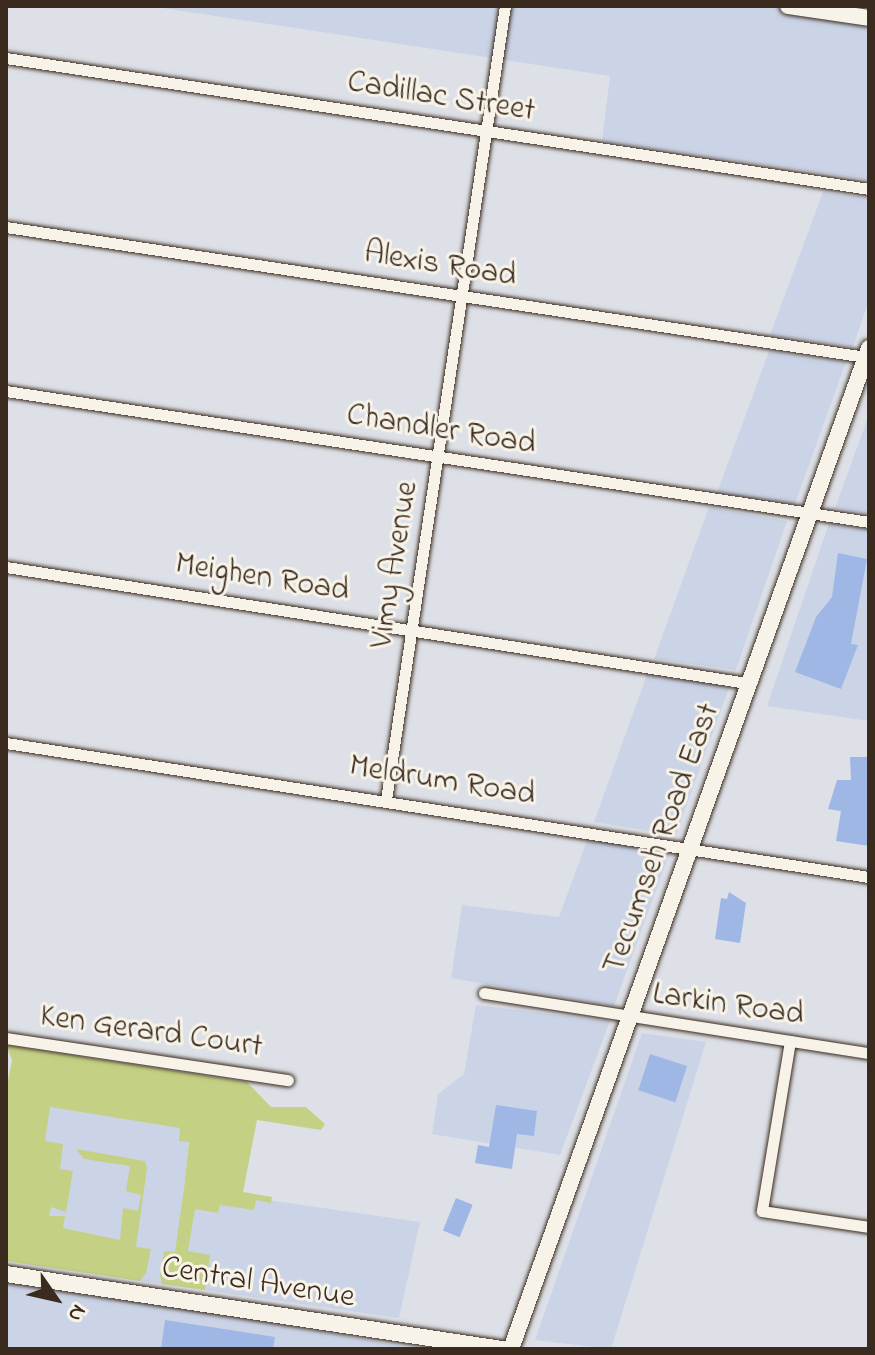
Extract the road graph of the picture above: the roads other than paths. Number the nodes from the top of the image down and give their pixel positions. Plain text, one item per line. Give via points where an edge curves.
1 (505, 6) edge
2 (788, 6) edge
3 (869, 18) edge
4 (6, 58) edge
5 (487, 131) junction
6 (869, 189) edge
7 (6, 227) edge
8 (462, 296) junction
9 (867, 352) edge
10 (6, 391) edge
11 (438, 457) junction
12 (808, 513) junction
13 (869, 522) edge
14 (6, 567) edge
15 (413, 628) junction
16 (747, 683) junction
17 (6, 743) edge
18 (386, 800) junction
19 (689, 847) junction
20 (869, 877) edge
21 (484, 993) dead end
22 (629, 1017) junction
23 (6, 1038) edge
24 (790, 1041) junction
25 (869, 1053) edge
26 (288, 1080) dead end
27 (869, 1227) edge
28 (6, 1274) edge
29 (502, 1349) edge
30 (511, 1349) edge

1 - 5 street, Vimy Avenue
2 - 3 main road
4 - 5 street, Cadillac Street
5 - 6 street, Cadillac Street
5 - 8 street, Vimy Avenue
7 - 8 street, Alexis Road
8 - 9 street, Alexis Road
8 - 11 street, Vimy Avenue
9 - 12 main road, Tecumseh Road East
10 - 11 street, Chandler Road
11 - 12 street, Chandler Road
11 - 15 street, Vimy Avenue
12 - 13 street, Chandler Road
12 - 16 main road, Tecumseh Road East
14 - 15 street, Meighen Road
15 - 16 street, Meighen Road
15 - 18 street, Vimy Avenue
16 - 19 main road, Tecumseh Road East
17 - 18 street, Meldrum Road
18 - 19 street, Meldrum Road
19 - 20 street, Meldrum Road
19 - 22 main road, Tecumseh Road East
21 - 22 street, Larkin Road
22 - 24 street, Larkin Road
22 - 30 main road, Tecumseh Road East
23 - 26 street, Ken Gerard Court
24 - 25 street, Larkin Road
24 - 27 street via 762,1211
28 - 29 main road, Central Avenue

